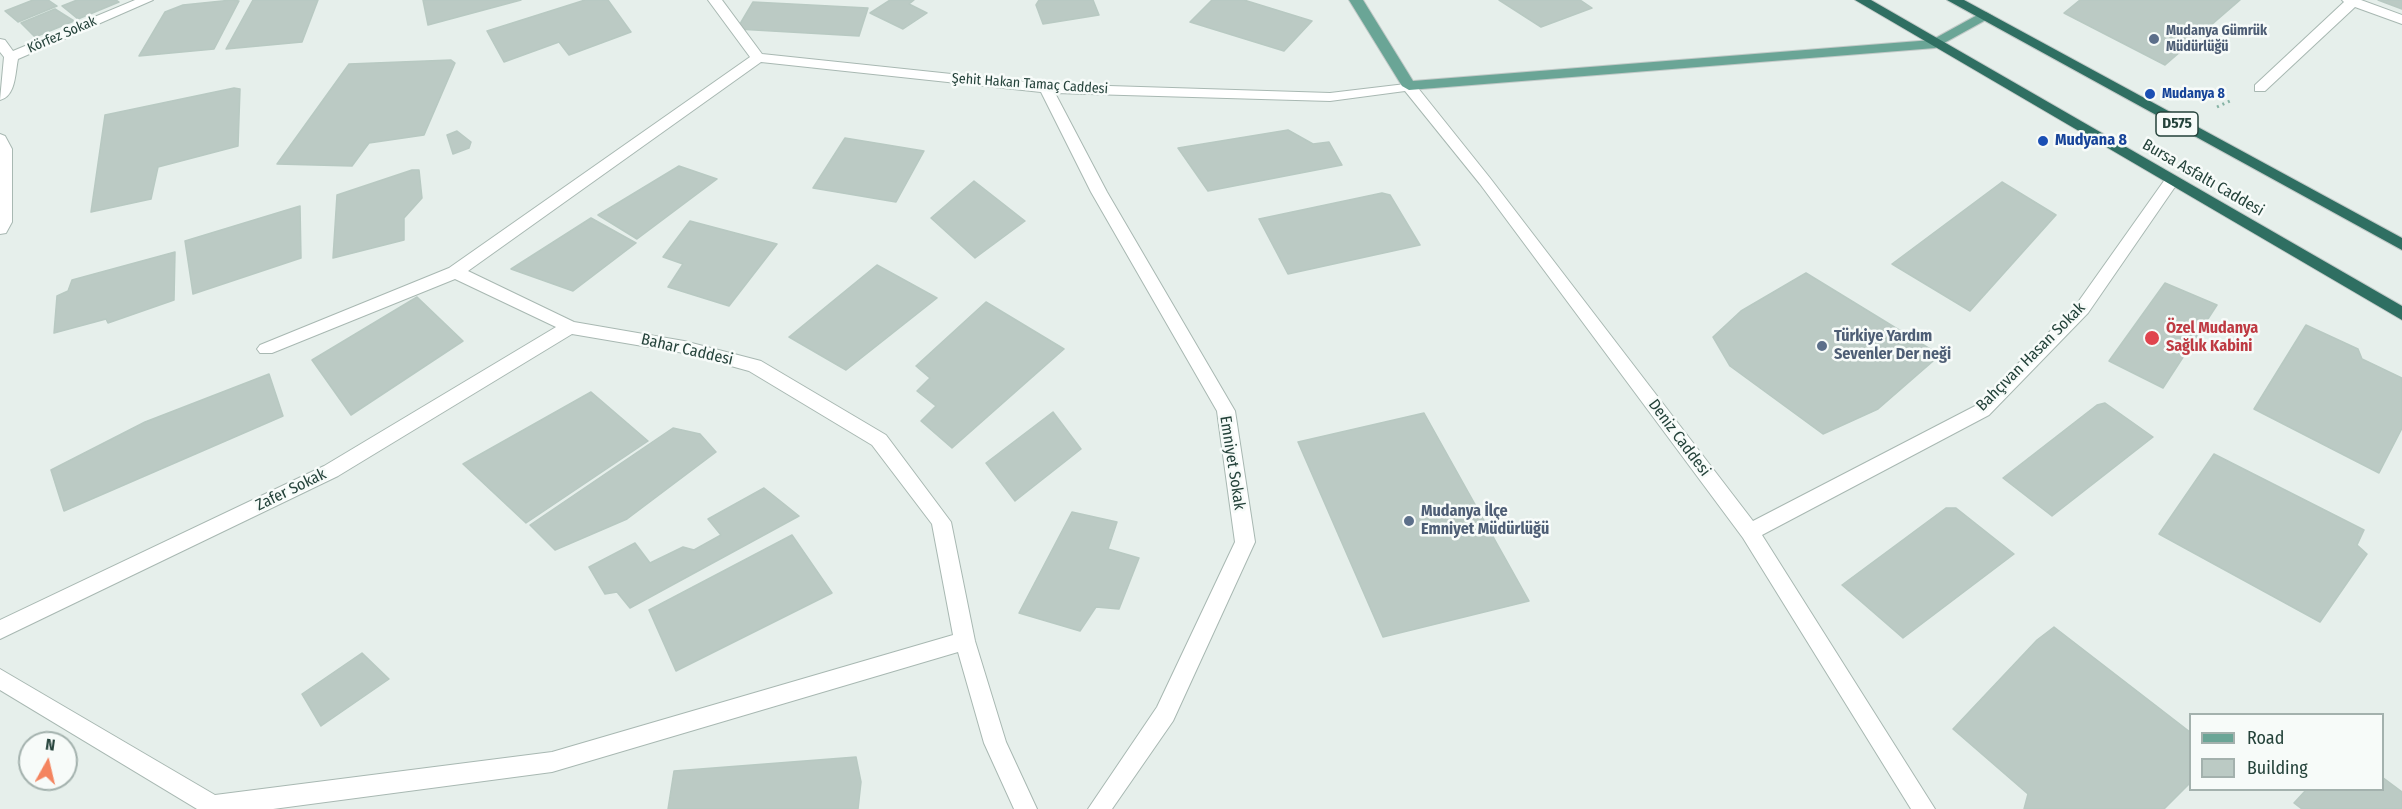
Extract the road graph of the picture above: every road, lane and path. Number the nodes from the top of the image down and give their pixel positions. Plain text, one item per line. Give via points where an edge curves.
1 (146, 0) edge
2 (715, 0) edge
3 (1356, 0) edge
4 (1862, 0) edge
5 (1954, 0) edge
6 (2351, 1) edge
7 (1986, 16) junction
8 (2402, 20) edge
9 (0, 43) edge
10 (1935, 44) junction
11 (11, 57) junction
12 (758, 58) junction
13 (1409, 86) junction
14 (1046, 88) junction
15 (2260, 88) dead end
16 (0, 96) edge
17 (0, 139) edge
18 (2171, 181) junction
19 (0, 229) edge
20 (2402, 245) edge
21 (455, 272) junction
22 (2402, 314) edge
23 (570, 327) junction
24 (266, 349) dead end
25 (1750, 532) junction
26 (0, 630) edge
27 (964, 641) junction
28 (0, 679) edge
29 (212, 808) edge
30 (1026, 809) edge
31 (1099, 809) edge
32 (1924, 809) edge

1 - 11 street, Körfez Sokak
2 - 12 street
3 - 13 main road, Deniz Caddesi
4 - 10 highway, Bursa Asfaltı Caddesi
5 - 7 highway, Bursa Asfaltı Caddesi / D575
6 - 8 street
6 - 15 street
7 - 10 main road
7 - 20 highway, Bursa Asfaltı Caddesi / D575
9 - 11 street, Körfez Sokak
10 - 13 main road
10 - 18 highway, Bursa Asfaltı Caddesi
11 - 16 street, Körfez Sokak via 6,88
12 - 14 street, Şehit Hakan Tamaç Caddesi
12 - 21 street
13 - 14 street, Şehit Hakan Tamaç Caddesi via 1330,97
13 - 25 street, Deniz Caddesi
14 - 31 street, Emniyet Sokak via 1099,192 1226,411 1245,542 1165,714
17 - 19 street via 5,149 4,222
18 - 22 highway, Bursa Asfaltı Caddesi
18 - 25 street, Bahçıvan Hasan Sokak via 2082,309 1983,410
21 - 23 street, Bahar Caddesi
21 - 24 street
23 - 26 street, Zafer Sokak via 331,471
23 - 27 street, Bahar Caddesi via 684,347 755,366 879,440 941,522
25 - 32 street, Deniz Caddesi
27 - 29 street via 552,762
27 - 30 street, Bahar Caddesi via 995,743
28 - 29 street

